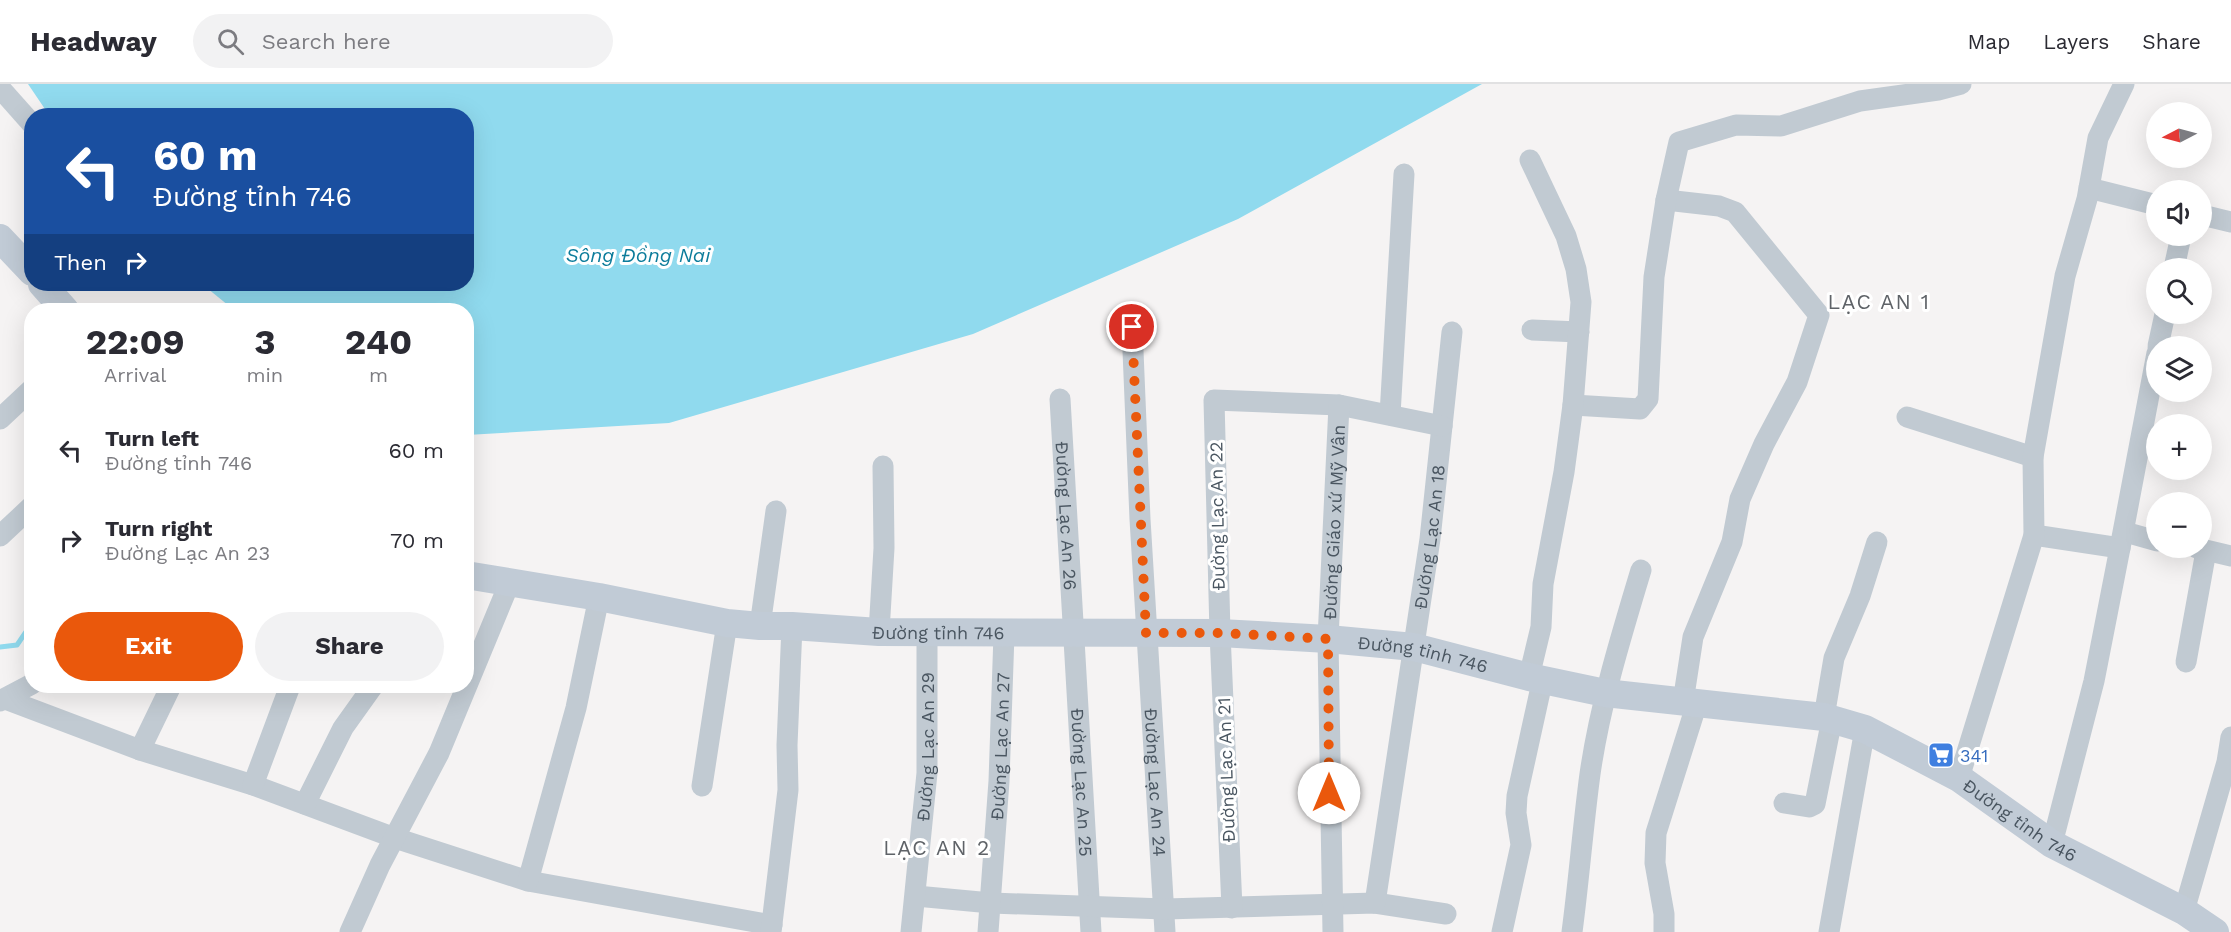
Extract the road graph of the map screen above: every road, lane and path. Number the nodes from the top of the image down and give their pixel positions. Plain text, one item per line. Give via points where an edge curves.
1 (1961, 84) edge
2 (2124, 84) edge
3 (0, 88) edge
4 (24, 115) edge
5 (1530, 160) dead end
6 (1404, 174) dead end
7 (2089, 188) junction
8 (1666, 200) junction
9 (2146, 202) edge
10 (2212, 217) edge
11 (2231, 222) edge
12 (0, 238) edge
13 (24, 263) edge
14 (50, 291) edge
15 (59, 303) edge
16 (1132, 327) dead end
17 (1532, 330) dead end
18 (1452, 332) dead end
19 (1579, 332) junction
20 (24, 396) edge
21 (1060, 399) dead end
22 (2148, 402) edge
23 (1339, 405) junction
24 (1573, 405) junction
25 (1390, 415) junction
26 (1906, 417) dead end
27 (0, 419) edge
28 (1442, 426) junction
29 (2032, 457) junction
30 (884, 466) dead end
31 (776, 511) dead end
32 (24, 514) edge
33 (0, 536) edge
34 (2034, 536) junction
35 (2123, 540) junction
36 (2146, 541) edge
37 (1877, 542) dead end
38 (2212, 552) edge
39 (2231, 556) edge
40 (2200, 558) edge
41 (1641, 570) dead end
42 (474, 577) edge
43 (509, 584) junction
44 (599, 597) junction
45 (727, 623) junction
46 (760, 626) junction
47 (792, 626) junction
48 (879, 632) junction
49 (927, 632) junction
50 (1071, 632) junction
51 (1146, 633) junction
52 (1220, 633) junction
53 (1004, 634) junction
54 (1328, 639) junction
55 (1414, 647) junction
56 (2186, 662) dead end
57 (474, 673) edge
58 (1536, 678) junction
59 (24, 688) edge
60 (168, 693) edge
61 (287, 693) edge
62 (368, 693) edge
63 (466, 693) edge
64 (1605, 693) junction
65 (2, 700) edge
66 (1690, 703) junction
67 (1828, 718) junction
68 (1865, 729) junction
69 (2231, 737) edge
70 (140, 750) junction
71 (1959, 778) junction
72 (253, 785) junction
73 (702, 786) dead end
74 (1784, 803) dead end
75 (304, 804) junction
76 (395, 838) junction
77 (2052, 844) junction
78 (528, 881) junction
79 (916, 896) junction
80 (991, 903) junction
81 (1375, 903) junction
82 (1090, 906) junction
83 (1332, 906) junction
84 (1232, 908) junction
85 (1165, 909) junction
86 (2184, 910) junction
87 (1446, 914) dead end
88 (771, 929) edge
89 (350, 932) edge
90 (911, 932) edge
91 (988, 932) edge
92 (1091, 932) edge
93 (1165, 932) edge
94 (1333, 932) edge
95 (1502, 932) edge
96 (1572, 932) edge
97 (1664, 932) edge
98 (1829, 932) edge
99 (2215, 932) edge

1 - 8 street via 1860,101 1781,126 1736,125 1681,141
2 - 7 street via 2098,138
3 - 4 street
5 - 19 street via 1566,236 1576,269 1581,302
6 - 25 street
7 - 9 street
7 - 29 street via 2066,276
8 - 24 street via 1654,277 1648,399 1640,410
8 - 66 street via 1719,206 1735,212 1819,315 1797,382 1740,499 1732,542 1693,637
10 - 11 street
12 - 13 main road
14 - 15 main road
16 - 51 street, Đường Lạc An 24
17 - 19 street
18 - 28 street, Đường Lạc An 18
19 - 24 street
20 - 27 street
21 - 50 street, Đường Lạc An 26
22 - 35 street
23 - 25 street
23 - 52 street, Đường Lạc An 22 via 1214,400
23 - 54 street, Đường Giáo xứ Mỹ Vân
24 - 58 street via 1543,584
25 - 28 street
26 - 29 street
28 - 55 street, Đường Lạc An 18
29 - 34 street
30 - 48 street
31 - 46 street
32 - 33 street
34 - 35 street
34 - 71 street
35 - 36 street
35 - 77 street via 2094,681
37 - 67 street via 1834,658
38 - 39 street
40 - 56 street
41 - 64 street
42 - 43 main road, Đường tỉnh 746
43 - 44 main road, Đường tỉnh 746
43 - 57 street
44 - 45 main road, Đường tỉnh 746
44 - 78 street via 576,708
45 - 46 main road, Đường tỉnh 746
45 - 73 street
46 - 47 main road, Đường tỉnh 746
47 - 48 main road, Đường tỉnh 746
47 - 88 street via 788,790
48 - 49 main road, Đường tỉnh 746
49 - 53 main road, Đường tỉnh 746
49 - 79 street, Đường Lạc An 29 via 927,773
50 - 51 main road, Đường tỉnh 746
50 - 53 main road, Đường tỉnh 746
50 - 82 street, Đường Lạc An 25 via 1080,714
51 - 52 main road, Đường tỉnh 746
51 - 85 street, Đường Lạc An 24
52 - 54 main road, Đường tỉnh 746
52 - 84 street, Đường Lạc An 21
53 - 80 street, Đường Lạc An 27
54 - 55 main road, Đường tỉnh 746
54 - 83 street, Đường Giáo xứ Mỹ Vân
55 - 58 main road, Đường tỉnh 746
55 - 81 street, Đường Lạc An 18
58 - 64 main road, Đường tỉnh 746
58 - 95 street via 1517,796 1521,845
59 - 65 street
60 - 70 street
61 - 72 street
62 - 75 street via 343,728
63 - 76 street
64 - 66 main road, Đường tỉnh 746
64 - 96 street via 1590,774
65 - 70 street
66 - 67 main road, Đường tỉnh 746
66 - 97 street via 1656,832 1655,863
67 - 68 main road, Đường tỉnh 746
67 - 74 street via 1815,804 1809,807
68 - 71 main road, Đường tỉnh 746
68 - 98 street
69 - 86 street
70 - 72 street
71 - 77 main road, Đường tỉnh 746
72 - 75 street
75 - 76 street
76 - 78 street
76 - 89 street
77 - 86 main road, Đường tỉnh 746
78 - 88 street
79 - 80 street
79 - 90 street, Đường Lạc An 29
80 - 82 street
80 - 91 street, Đường Lạc An 27
81 - 83 street
81 - 87 street
82 - 85 street
82 - 92 street, Đường Lạc An 25
83 - 84 street
83 - 94 street, Đường Giáo xứ Mỹ Vân
84 - 85 street
85 - 93 street, Đường Lạc An 24
86 - 99 main road, Đường tỉnh 746

